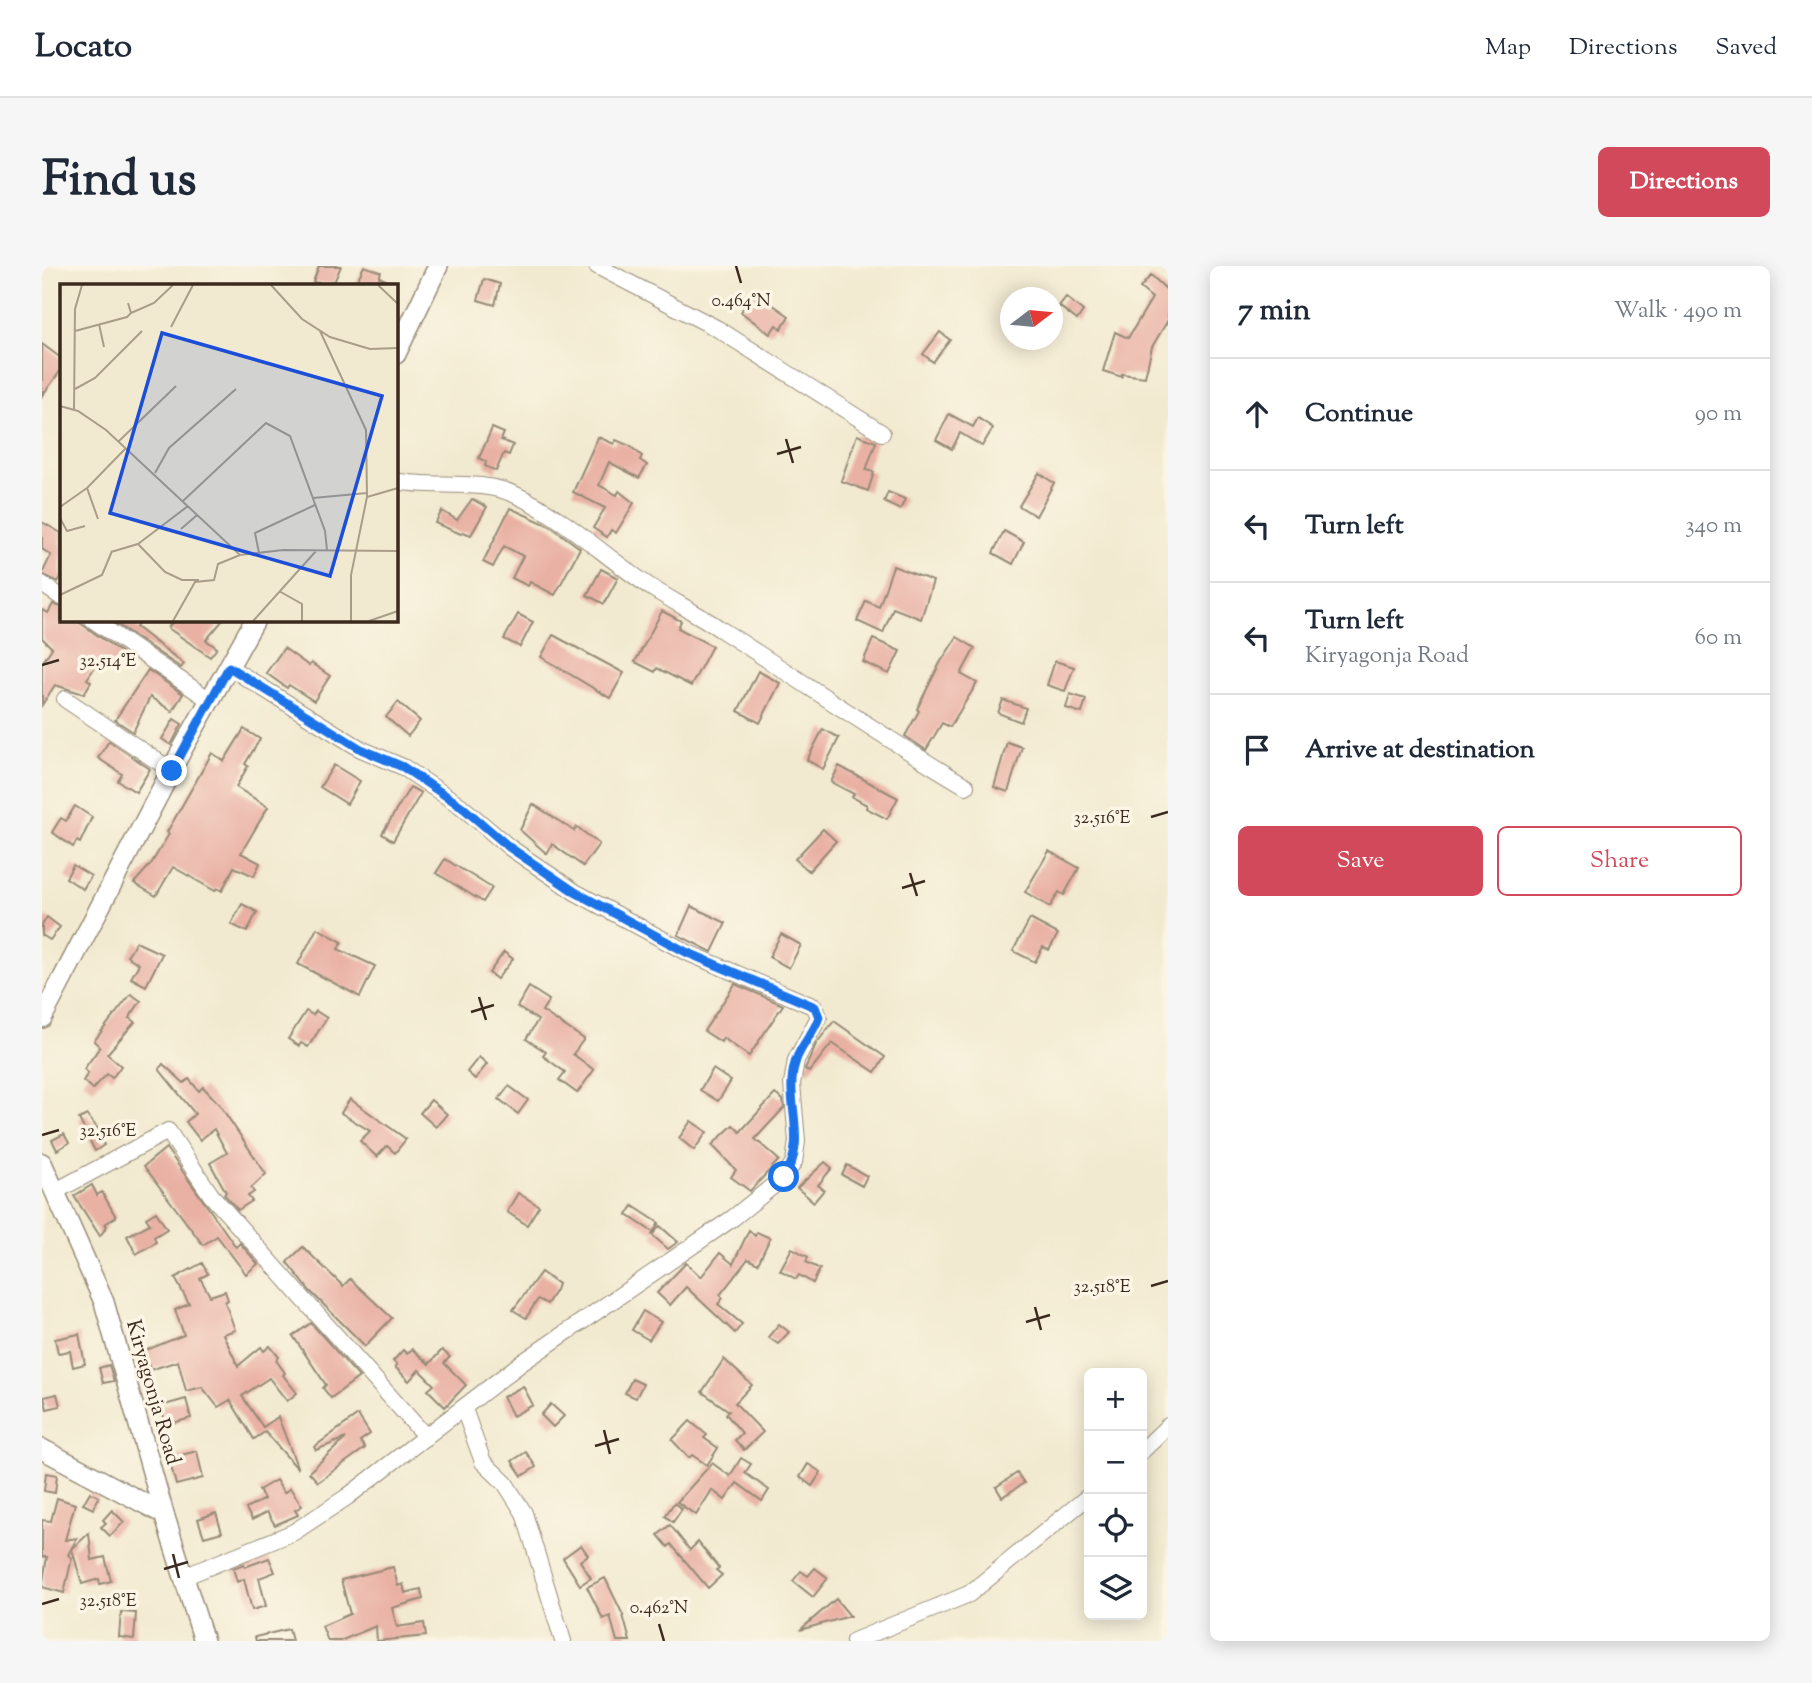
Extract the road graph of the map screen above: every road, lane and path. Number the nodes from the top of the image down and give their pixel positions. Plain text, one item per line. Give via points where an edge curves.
1 (438, 266) edge
2 (597, 266) edge
3 (397, 352) edge
4 (881, 433) dead end
5 (397, 481) edge
6 (42, 584) edge
7 (60, 596) edge
8 (94, 621) edge
9 (254, 621) edge
10 (229, 667) junction
11 (65, 699) dead end
12 (211, 701) junction
13 (172, 771) junction
14 (966, 786) dead end
15 (42, 1018) edge
16 (42, 1163) edge
17 (54, 1192) junction
18 (464, 1409) junction
19 (1168, 1426) edge
20 (426, 1437) junction
21 (1147, 1446) edge
22 (42, 1449) edge
23 (1084, 1500) edge
24 (164, 1514) junction
25 (186, 1576) junction
26 (204, 1641) edge
27 (563, 1641) edge
28 (855, 1641) edge

1 - 3 street
2 - 4 street via 718,329
5 - 14 street via 514,494 671,601
6 - 7 street
8 - 12 street
9 - 10 street
10 - 12 street
10 - 18 street via 361,749 403,767 575,892 686,952 815,1007 819,1017 796,1060 792,1084 797,1141 794,1162 784,1177 733,1218 520,1364
11 - 13 street
12 - 13 street
13 - 15 street
16 - 17 street, Kiryagonja Road
17 - 20 street via 168,1131 211,1195
17 - 24 street, Kiryagonja Road via 104,1302
18 - 20 street
18 - 27 street via 482,1462 505,1483 524,1513
19 - 21 street
20 - 25 street via 294,1532
22 - 24 street
23 - 28 street via 969,1594
24 - 25 street, Kiryagonja Road
25 - 26 street, Kiryagonja Road

